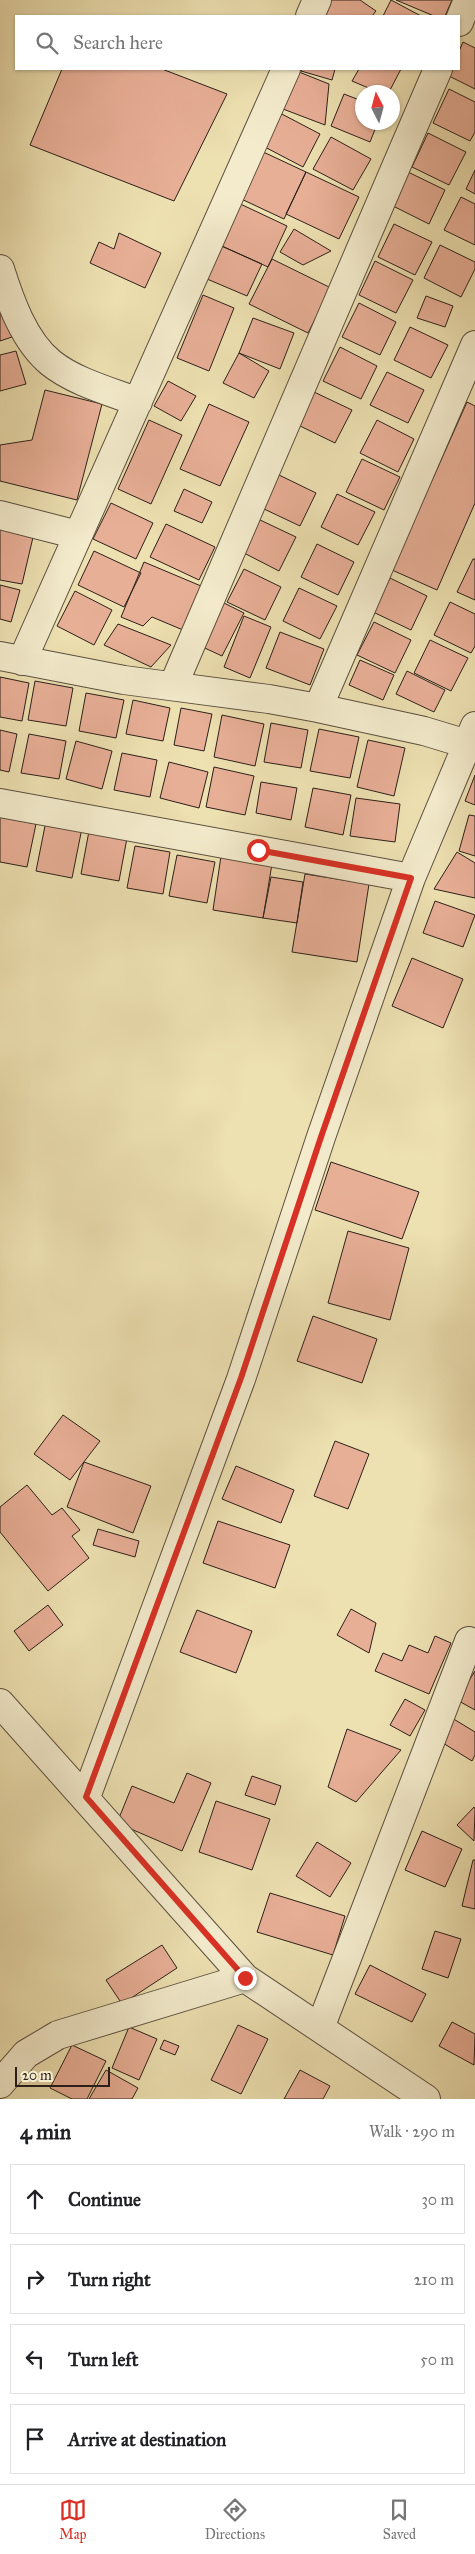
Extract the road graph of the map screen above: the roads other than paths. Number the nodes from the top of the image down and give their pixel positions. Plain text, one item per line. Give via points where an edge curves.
1 (317, 0) edge
2 (468, 0) edge
3 (310, 15) edge
4 (460, 20) edge
5 (286, 70) edge
6 (438, 70) edge
7 (0, 269) edge
8 (475, 344) edge
9 (138, 402) junction
10 (0, 515) edge
11 (78, 535) junction
12 (11, 659) edge
13 (173, 686) junction
14 (318, 708) junction
15 (471, 735) edge
16 (0, 803) edge
17 (411, 878) junction
18 (469, 1641) dead end
19 (0, 1703) edge
20 (86, 1797) junction
21 (245, 1978) junction
22 (320, 2028) junction
23 (0, 2084) edge
24 (426, 2099) edge

1 - 3 street
2 - 4 street
5 - 9 street
6 - 13 street
7 - 9 street via 29,339 50,362 72,376
8 - 14 street
9 - 11 street
10 - 11 street
11 - 12 street
12 - 13 street
13 - 14 street
14 - 15 street via 424,731
15 - 17 street
16 - 17 street
17 - 20 street via 241,1378
18 - 22 street
19 - 20 street
20 - 21 street
21 - 22 street
21 - 23 street via 58,2035 26,2054
22 - 24 street

